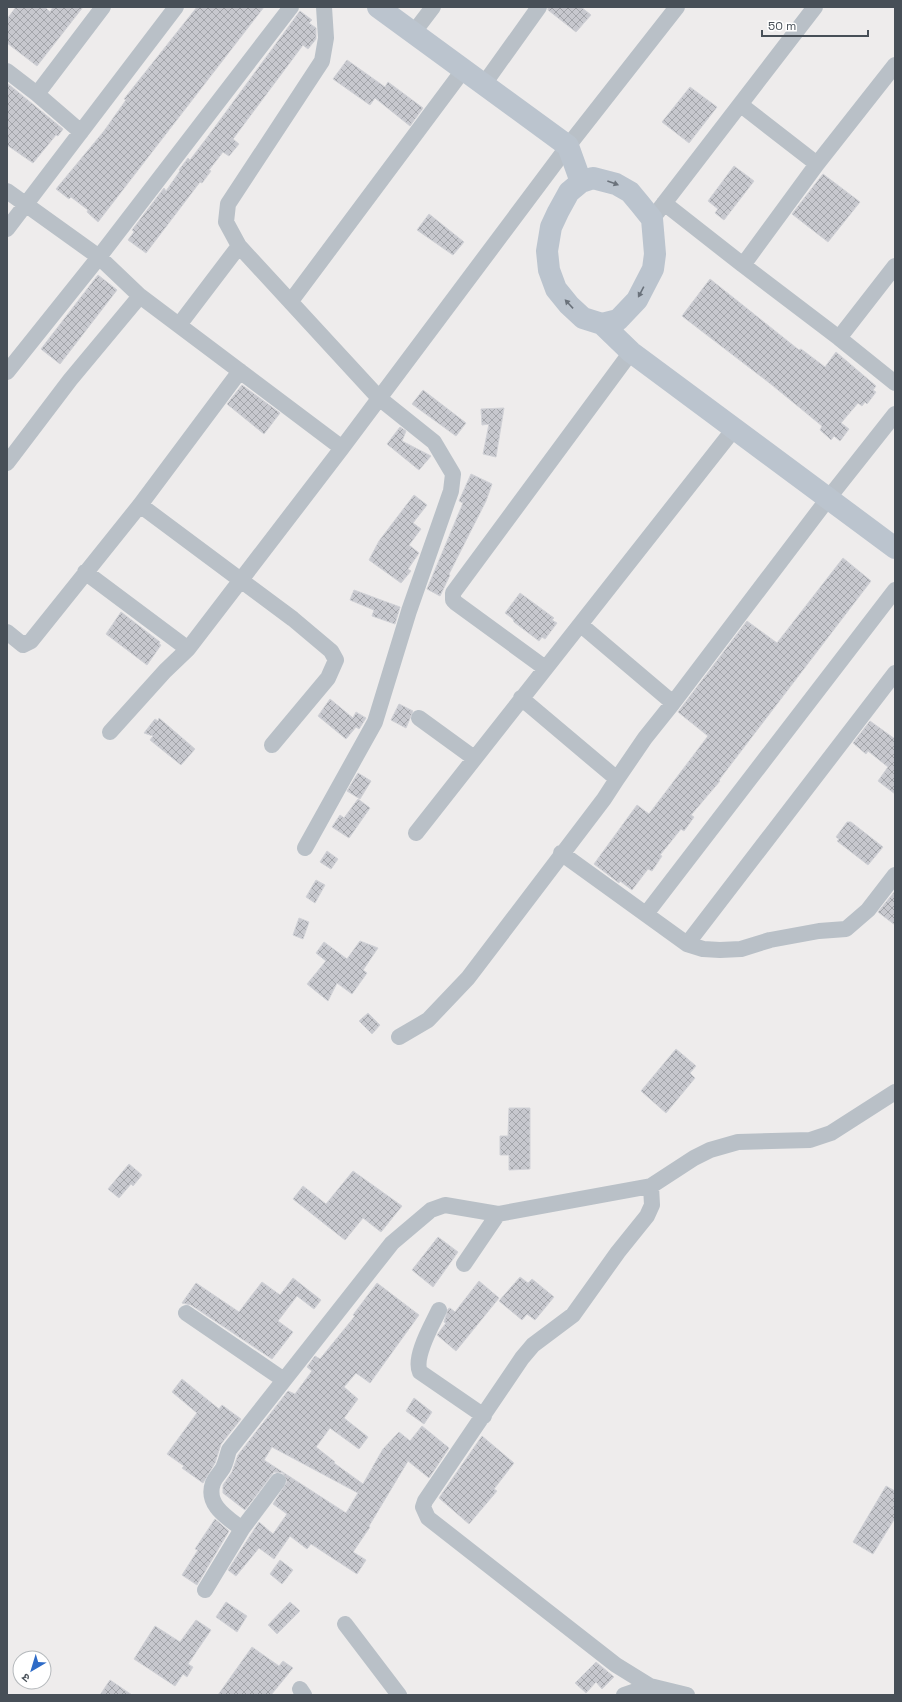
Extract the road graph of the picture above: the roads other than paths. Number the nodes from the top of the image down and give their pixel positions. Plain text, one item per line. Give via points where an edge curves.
1 (103, 7) edge
2 (176, 7) edge
3 (291, 7) edge
4 (324, 7) edge
5 (378, 7) edge
6 (433, 7) edge
7 (539, 7) edge
8 (677, 7) edge
9 (815, 7) edge
10 (414, 32) junction
11 (895, 64) edge
12 (464, 69) junction
13 (7, 71) edge
14 (484, 84) junction
15 (37, 94) junction
16 (740, 105) junction
17 (81, 132) junction
18 (568, 146) junction
19 (817, 164) junction
20 (581, 182) junction
21 (7, 191) edge
22 (25, 205) junction
23 (658, 211) junction
24 (7, 228) edge
25 (239, 246) junction
26 (99, 257) junction
27 (743, 265) junction
28 (895, 266) edge
29 (140, 296) junction
30 (291, 301) junction
31 (602, 324) junction
32 (179, 325) junction
33 (839, 338) junction
34 (631, 352) junction
35 (240, 371) junction
36 (7, 372) edge
37 (895, 383) edge
38 (379, 398) junction
39 (895, 414) edge
40 (734, 429) junction
41 (342, 448) junction
42 (7, 463) edge
43 (827, 500) junction
44 (140, 505) junction
45 (895, 548) edge
46 (85, 572) junction
47 (241, 580) junction
48 (895, 590) edge
49 (581, 625) junction
50 (7, 632) edge
51 (188, 649) junction
52 (544, 668) junction
53 (895, 673) edge
54 (520, 698) junction
55 (673, 703) junction
56 (419, 718) dead end
57 (110, 732) dead end
58 (272, 745) dead end
59 (474, 758) junction
60 (617, 778) junction
61 (416, 833) dead end
62 (305, 848) dead end
63 (561, 853) junction
64 (895, 875) edge
65 (646, 914) junction
66 (687, 944) junction
67 (399, 1037) dead end
68 (895, 1092) edge
69 (651, 1186) junction
70 (498, 1214) junction
71 (464, 1264) dead end
72 (439, 1310) dead end
73 (186, 1313) dead end
74 (284, 1380) junction
75 (484, 1416) junction
76 (278, 1481) dead end
77 (242, 1529) junction
78 (205, 1590) dead end
79 (345, 1624) dead end
80 (650, 1686) junction
81 (399, 1695) edge
82 (624, 1695) edge
83 (686, 1695) edge

1 - 15 street
2 - 17 street
3 - 26 street
4 - 25 street via 326,38 322,60 226,210 226,222
5 - 10 street
6 - 10 street
7 - 14 street
8 - 18 street
9 - 16 street
10 - 12 street
11 - 19 street
12 - 14 street
12 - 30 street
13 - 15 street
14 - 18 street
15 - 17 street
16 - 19 street
16 - 23 street
17 - 22 street
18 - 20 street
18 - 38 street
19 - 27 street
20 -> 23 street via 593,178 616,184
31 -> 20 street via 583,318 569,305 556,288 549,270 547,251 551,227 569,192
21 - 22 street
22 - 24 street
22 - 26 street
23 - 27 street
23 -> 31 street via 653,269 637,300 618,320
25 - 30 street
25 - 32 street
26 - 29 street
26 - 36 street
27 - 33 street
28 - 33 street
29 - 32 street
29 - 42 street via 70,380
30 - 38 street
31 - 34 street
32 - 35 street
33 - 37 street
34 - 40 street
34 - 52 street via 453,593 453,600 456,603
35 - 41 street
35 - 44 street
38 - 41 street
38 - 62 street via 434,442 453,474 451,491 409,611 375,722
39 - 43 street
40 - 43 street
40 - 49 street
41 - 47 street
43 - 45 street
43 - 55 street
44 - 46 street
44 - 47 street
46 - 50 street via 31,641 23,645
46 - 51 street
47 - 51 street
47 - 58 street via 331,651 336,660 328,678
48 - 65 street
49 - 52 street
49 - 55 street
51 - 57 street
52 - 54 street
53 - 66 street
54 - 59 street
54 - 60 street
55 - 60 street
56 - 59 street
59 - 61 street
60 - 63 street via 604,799
63 - 65 street
63 - 67 street via 468,978 428,1020
64 - 66 street via 868,910 846,929 819,931 742,948 709,950
65 - 66 street
68 - 69 street via 831,1133 810,1140 738,1142 710,1150
69 - 70 street
69 - 75 street via 652,1205 647,1216 573,1315 537,1342 522,1358
70 - 71 street
70 - 74 street via 445,1205 430,1210 392,1243
72 - 75 street via 418,1358 420,1372
73 - 74 street
74 - 77 street via 229,1450 223,1468 213,1484 212,1498 215,1505
75 - 80 street via 425,1501 423,1507 428,1518 616,1665
76 - 77 street
77 - 78 street
79 - 81 street
80 - 82 street
80 - 83 street

